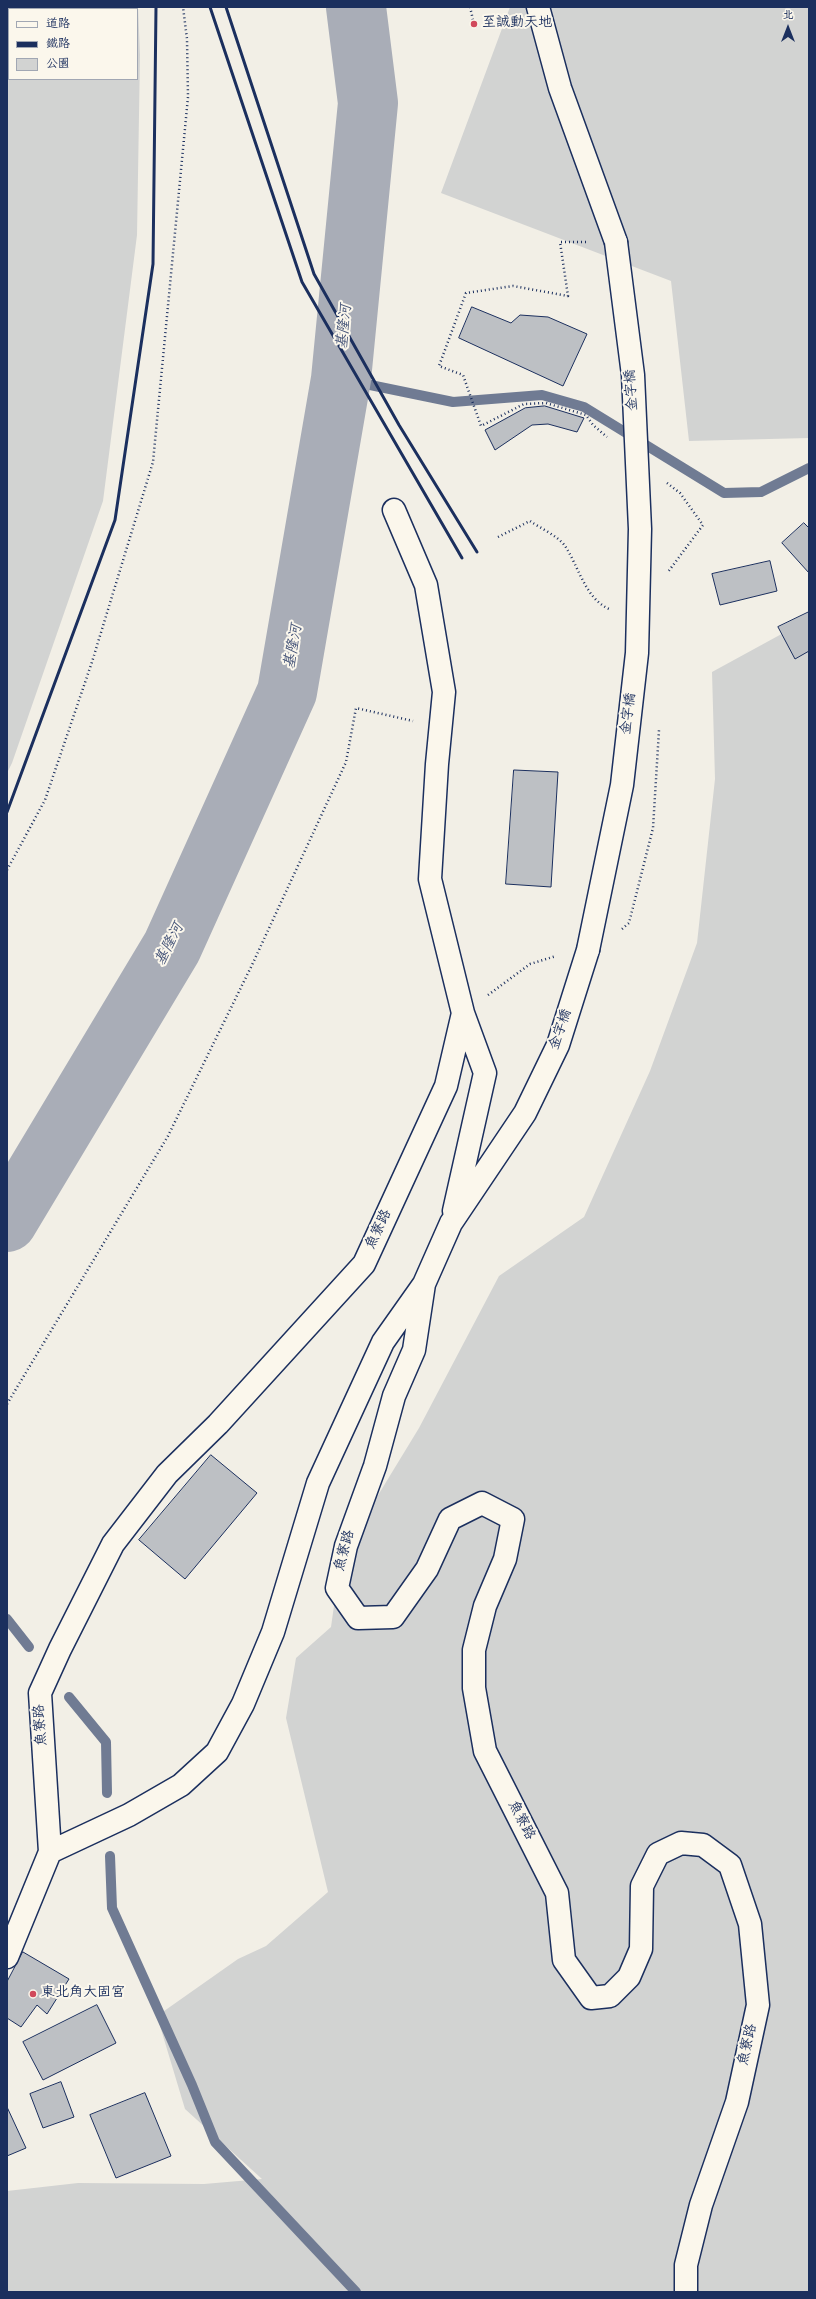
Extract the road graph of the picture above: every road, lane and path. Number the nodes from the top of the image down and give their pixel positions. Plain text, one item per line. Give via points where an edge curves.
1 (183, 7) edge
2 (470, 7) edge
3 (538, 7) edge
4 (474, 24) dead end
5 (616, 242) junction
6 (481, 426) dead end
7 (394, 510) dead end
8 (498, 537) dead end
9 (615, 611) dead end
10 (441, 727) junction
11 (7, 870) edge
12 (463, 1013) junction
13 (493, 1162) joint
14 (451, 1223) junction
15 (424, 1284) junction
16 (7, 1404) edge
17 (50, 1852) junction
18 (7, 1957) edge
19 (686, 2292) edge

1 - 11 path via 187,39 188,97 153,462 92,662 45,800
2 - 4 path
3 - 5 street, 金字橋 via 560,88
5 - 6 path via 560,242 568,296 512,286 466,293 439,366 463,375
5 - 13 street, 金字橋, bridge via 633,375 640,528 637,653 622,785 588,950 558,1045 525,1113
7 - 10 street via 426,585 444,692
8 - 9 path via 530,521 564,545 590,593 601,605
10 - 12 street via 430,879
10 - 16 path via 356,708 346,762 252,965 168,1136
12 - 14 street, 魚寮路 via 485,1073
12 - 17 street, 魚寮路 via 446,1086 364,1264 218,1424 167,1474 113,1544 60,1649 40,1693
13 - 14 street, 魚寮路
14 - 15 street, 魚寮路
15 - 17 street, 魚寮路 via 383,1342 318,1483 273,1632 243,1704 217,1752 181,1785 129,1815
15 - 19 street, 魚寮路 via 414,1350 394,1396 375,1466 346,1546 337,1588 358,1618 393,1617 427,1569 450,1519 482,1503 513,1519 506,1559 485,1606 474,1650 474,1688 485,1751 557,1893 564,1960 591,1998 610,1996 629,1977 641,1949 642,1886 658,1854 681,1843 703,1845 730,1865 750,1924 758,2005 737,2102 686,2265
17 - 18 street, 魚寮路

